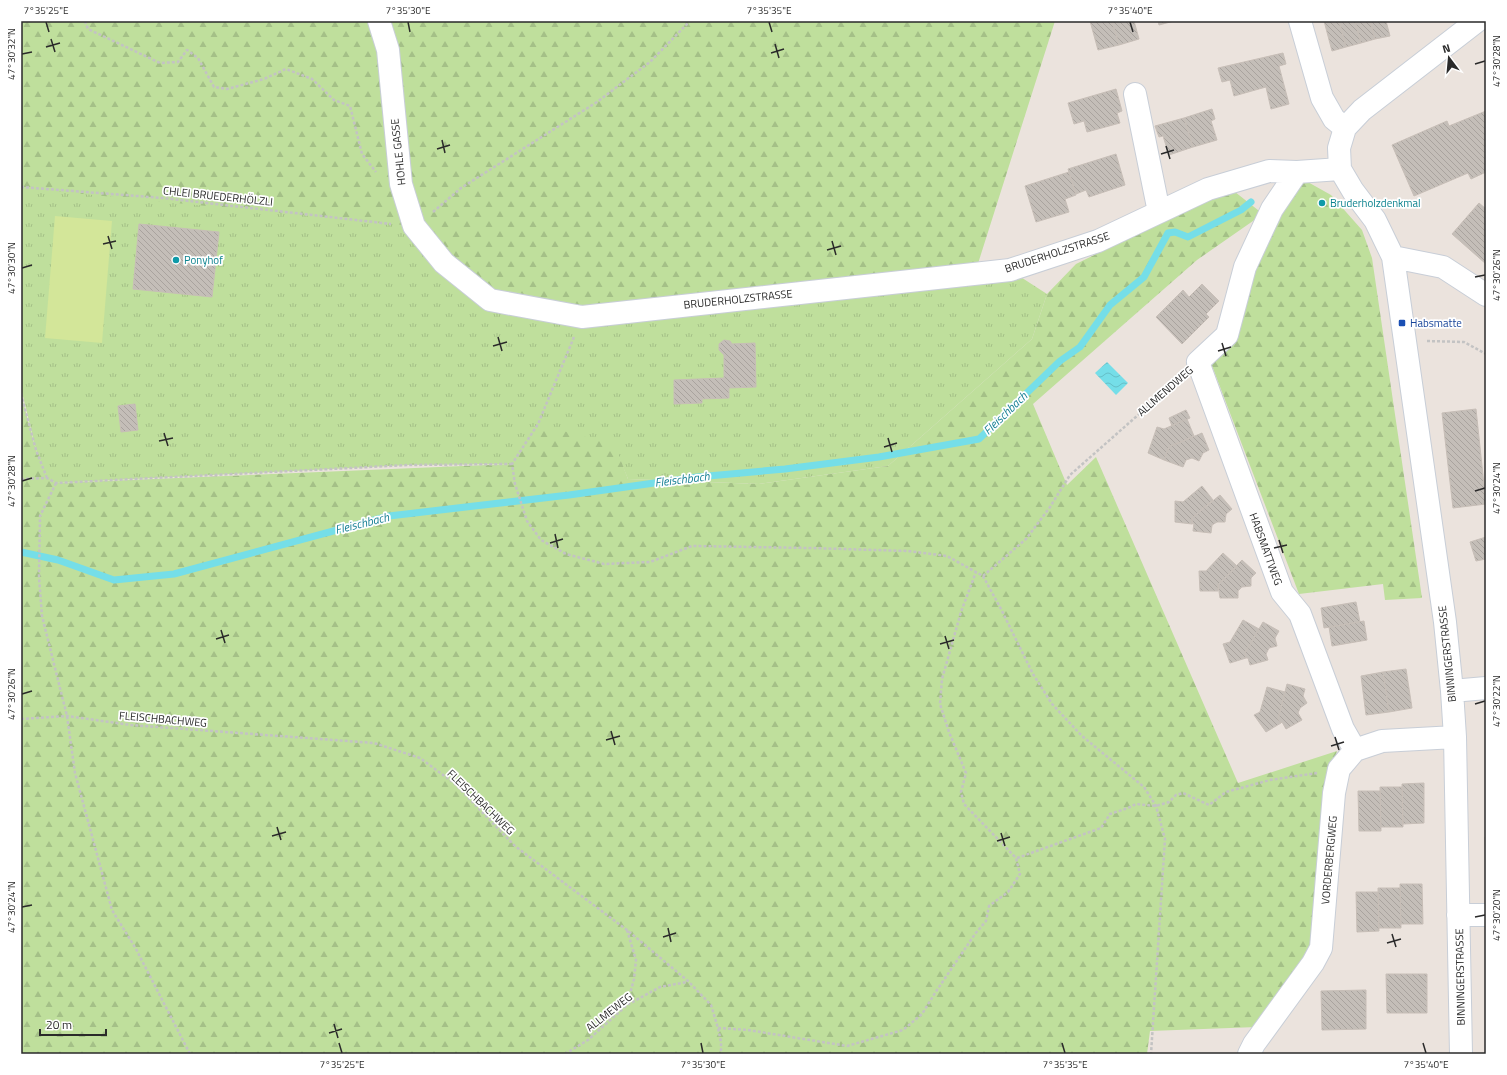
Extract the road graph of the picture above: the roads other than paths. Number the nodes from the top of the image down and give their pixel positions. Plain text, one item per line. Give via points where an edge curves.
1 (379, 21) edge
2 (1300, 21) edge
3 (1477, 21) edge
4 (1135, 94) dead end
5 (1345, 128) junction
6 (1340, 169) junction
7 (1297, 172) junction
8 (1159, 212) junction
9 (1393, 256) junction
10 (1486, 295) edge
11 (582, 317) joint
12 (1198, 362) joint
13 (1486, 688) edge
14 (1452, 691) junction
15 (1455, 737) junction
16 (1356, 750) junction
17 (1486, 914) edge
18 (1458, 915) junction
19 (1249, 1054) edge
20 (1461, 1054) edge

1 - 11 street, HOHLE GASSE via 388,50 401,184 414,226 444,263 490,300
2 - 5 street via 1322,98 1334,119
3 - 5 street via 1362,110
4 - 8 street
5 - 6 street via 1339,148
6 - 7 street, BRUDERHOLZSTRASSE
6 - 9 street via 1375,220
7 - 8 street, BRUDERHOLZSTRASSE via 1269,171 1208,189
7 - 12 street, ALLMENDWEG via 1272,209 1245,267 1227,335
8 - 11 street, BRUDERHOLZSTRASSE via 1098,241 1010,270
9 - 10 street via 1443,267
9 - 14 street, BINNINGERSTRASSE via 1445,622
12 - 16 street, HABSMATTWEG via 1282,592 1300,614 1343,729
13 - 14 street
14 - 15 street, BINNINGERSTRASSE
15 - 16 street via 1382,741
15 - 18 street, BINNINGERSTRASSE
16 - 19 street, VORDERBERGWEG via 1339,769 1334,793 1321,948
17 - 18 street
18 - 20 street, BINNINGERSTRASSE

